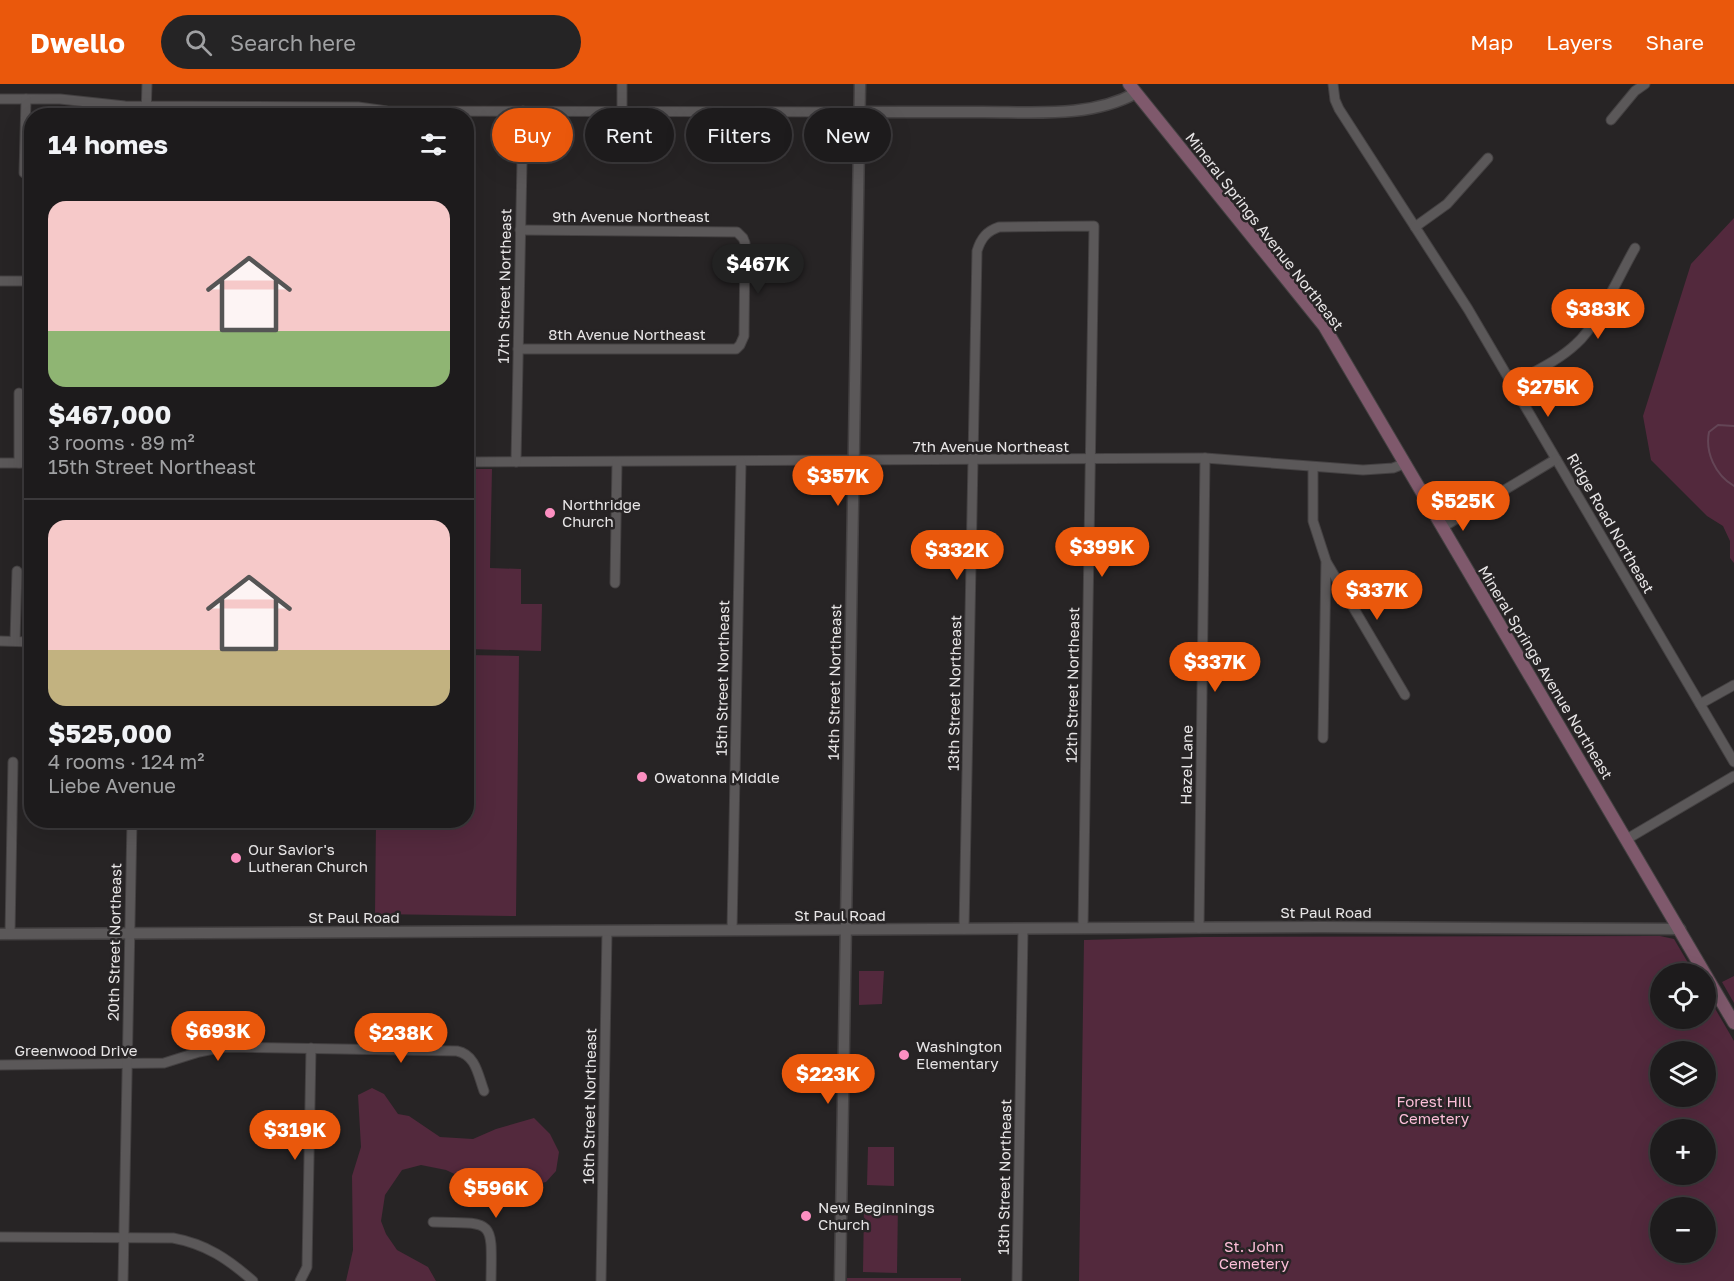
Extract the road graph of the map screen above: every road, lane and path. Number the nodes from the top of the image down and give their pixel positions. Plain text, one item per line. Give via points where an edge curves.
1 (147, 84) edge
2 (622, 84) edge
3 (860, 84) edge
4 (1333, 84) edge
5 (1645, 84) edge
6 (1133, 89) edge
7 (0, 99) edge
8 (26, 99) junction
9 (26, 108) edge
10 (133, 108) edge
11 (146, 108) edge
12 (335, 108) edge
13 (363, 108) edge
14 (622, 108) edge
15 (860, 108) edge
16 (492, 111) edge
17 (674, 111) edge
18 (474, 112) edge
19 (804, 112) edge
20 (891, 112) edge
21 (1611, 120) dead end
22 (1488, 158) dead end
23 (522, 162) edge
24 (859, 162) edge
25 (1415, 227) junction
26 (520, 230) junction
27 (980, 241) joint
28 (1635, 248) dead end
29 (0, 281) edge
30 (24, 281) edge
31 (518, 349) junction
32 (736, 349) joint
33 (1512, 384) junction
34 (19, 393) dead end
35 (1205, 458) junction
36 (1556, 459) junction
37 (1090, 460) junction
38 (853, 461) junction
39 (973, 461) junction
40 (474, 462) edge
41 (516, 462) junction
42 (617, 462) junction
43 (741, 462) junction
44 (0, 463) edge
45 (19, 463) junction
46 (24, 463) edge
47 (1406, 463) junction
48 (1312, 467) junction
49 (1443, 528) junction
50 (1326, 561) junction
51 (17, 572) dead end
52 (615, 583) dead end
53 (0, 641) edge
54 (15, 641) junction
55 (24, 642) edge
56 (1734, 685) edge
57 (1405, 695) dead end
58 (1700, 704) junction
59 (1323, 738) dead end
60 (13, 762) dead end
61 (1734, 762) edge
62 (1734, 776) edge
63 (132, 828) edge
64 (1628, 839) junction
65 (1083, 928) junction
66 (1199, 928) junction
67 (964, 929) junction
68 (1023, 929) junction
69 (1680, 929) junction
70 (732, 930) junction
71 (845, 930) junction
72 (608, 931) junction
73 (129, 933) junction
74 (5, 934) edge
75 (1734, 1023) edge
76 (311, 1048) junction
77 (127, 1064) junction
78 (0, 1065) edge
79 (484, 1091) dead end
80 (433, 1222) dead end
81 (0, 1237) edge
82 (124, 1237) junction
83 (123, 1281) edge
84 (253, 1281) edge
85 (300, 1281) edge
86 (491, 1281) edge
87 (601, 1281) edge
88 (840, 1281) edge
89 (1017, 1281) edge

1 - 11 street
2 - 14 street
3 - 15 street, 14th Street Northeast
4 - 25 street, Ridge Road Northeast via 1339,109
5 - 21 street
6 - 20 street via 1122,101 1063,111
6 - 47 main road, Mineral Springs Avenue Northeast via 1324,326
7 - 8 street
8 - 9 street
8 - 10 street via 82,100
12 - 13 street
16 - 18 street
17 - 19 street
22 - 25 street via 1447,204
23 - 26 street, 17th Street Northeast
24 - 38 street, 14th Street Northeast
25 - 33 street, Ridge Road Northeast
26 - 31 street, 17th Street Northeast
26 - 32 street, 9th Avenue Northeast via 732,231 741,235 745,243 744,336
27 - 37 street, 12th Street Northeast via 999,227 1094,226
27 - 39 street, 13th Street Northeast
28 - 33 street via 1578,343
29 - 30 street
31 - 32 street, 8th Avenue Northeast
31 - 41 street, 17th Street Northeast
33 - 36 street, Ridge Road Northeast
34 - 45 street
35 - 37 street, 7th Avenue Northeast
35 - 48 street, 7th Avenue Northeast
35 - 66 street, Hazel Lane
36 - 49 street
36 - 58 street, Ridge Road Northeast
37 - 39 street, 7th Avenue Northeast
37 - 65 street, 12th Street Northeast
38 - 39 street, 7th Avenue Northeast
38 - 43 street, 7th Avenue Northeast
38 - 71 street, 14th Street Northeast
39 - 67 street, 13th Street Northeast
40 - 41 street, 7th Avenue Northeast
41 - 42 street, 7th Avenue Northeast
42 - 43 street, 7th Avenue Northeast
42 - 52 street
43 - 70 street, 15th Street Northeast
44 - 45 street
45 - 46 street
47 - 48 street, 7th Avenue Northeast via 1362,470
47 - 49 main road, Mineral Springs Avenue Northeast
48 - 50 street via 1313,521
49 - 64 main road, Mineral Springs Avenue Northeast
50 - 57 street
50 - 59 street
51 - 54 street
53 - 54 street
54 - 55 street
56 - 58 street
58 - 61 street, Ridge Road Northeast
60 - 74 street
62 - 64 street
63 - 73 street, 20th Street Northeast
64 - 69 main road, Mineral Springs Avenue Northeast
65 - 66 street, St Paul Road
65 - 68 street, St Paul Road
66 - 69 street, St Paul Road
67 - 68 street, St Paul Road
67 - 71 street, St Paul Road
68 - 89 street, 13th Street Northeast
69 - 75 main road, Mineral Springs Avenue Northeast
70 - 71 street, St Paul Road
70 - 72 street, St Paul Road
71 - 88 street, 14th Street Northeast
72 - 73 street, St Paul Road
72 - 87 street, 16th Street Northeast
73 - 74 street, St Paul Road
73 - 77 street, 20th Street Northeast
76 - 77 street, Greenwood Drive via 224,1047 164,1064
76 - 79 street, Greenwood Drive via 464,1052 473,1060
76 - 85 street via 307,1267
77 - 78 street, Greenwood Drive
77 - 82 street, 20th Street Northeast
80 - 86 street via 475,1223 486,1228 491,1237
81 - 82 street
82 - 83 street, 20th Street Northeast
82 - 84 street via 173,1238 200,1244 224,1257

